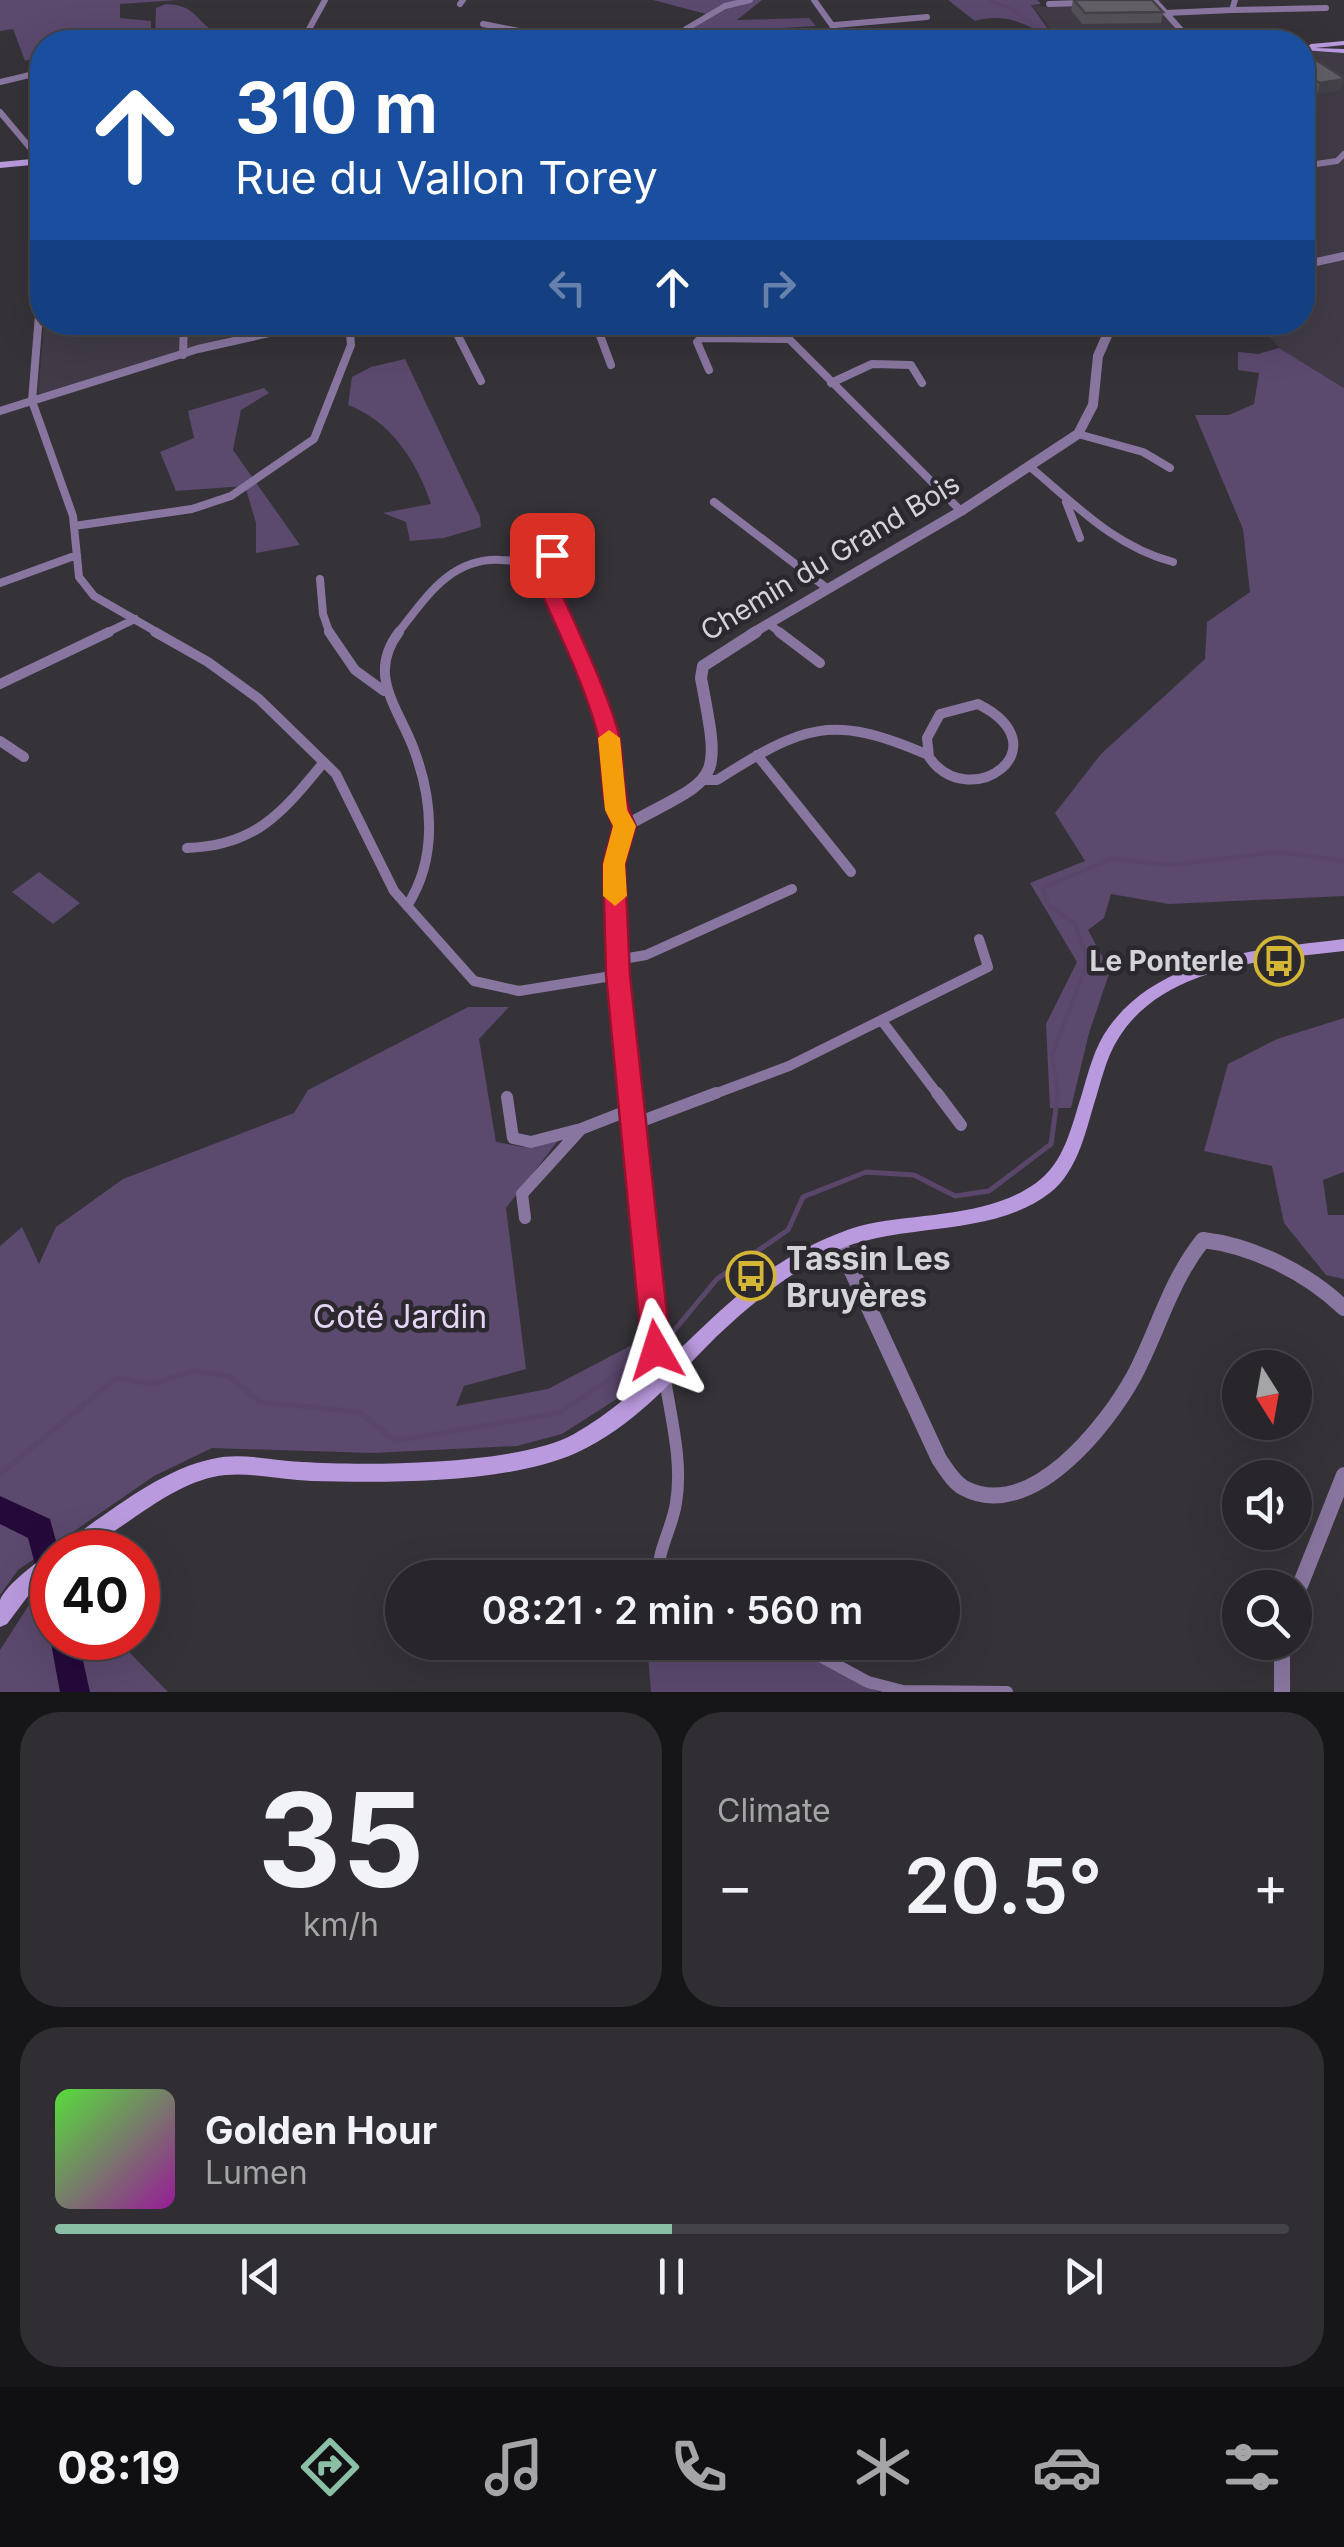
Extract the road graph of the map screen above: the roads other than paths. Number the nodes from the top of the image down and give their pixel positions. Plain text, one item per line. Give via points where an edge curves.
1 (326, 0) edge
2 (750, 0) edge
3 (814, 0) edge
4 (1154, 0) edge
5 (1235, 0) edge
6 (1094, 2) edge
7 (1048, 4) dead end
8 (1326, 8) dead end
9 (1232, 10) junction
10 (1166, 13) junction
11 (927, 17) dead end
12 (832, 21) junction
13 (483, 24) dead end
14 (504, 28) junction
15 (686, 28) dead end
16 (309, 30) edge
17 (501, 30) edge
18 (513, 30) edge
19 (837, 30) edge
20 (1181, 30) edge
21 (1315, 46) edge
22 (1343, 49) edge
23 (30, 75) edge
24 (0, 82) edge
25 (0, 112) edge
26 (30, 147) edge
27 (1342, 160) edge
28 (30, 162) edge
29 (0, 164) edge
30 (1315, 164) edge
31 (1344, 256) edge
32 (1315, 262) edge
33 (37, 335) edge
34 (184, 335) edge
35 (255, 335) edge
36 (353, 335) edge
37 (458, 335) edge
38 (600, 335) edge
39 (783, 335) edge
40 (1107, 335) edge
41 (786, 339) junction
42 (183, 355) junction
43 (611, 365) dead end
44 (709, 370) dead end
45 (481, 381) dead end
46 (831, 382) junction
47 (922, 383) dead end
48 (32, 401) junction
49 (0, 412) edge
50 (1078, 434) junction
51 (1029, 466) junction
52 (1170, 468) dead end
53 (714, 502) dead end
54 (1066, 502) junction
55 (961, 511) junction
56 (74, 526) junction
57 (548, 535) dead end
58 (1080, 538) dead end
59 (77, 555) junction
60 (1173, 562) dead end
61 (320, 579) dead end
62 (0, 583) edge
63 (828, 589) junction
64 (550, 590) junction
65 (136, 619) junction
66 (769, 624) junction
67 (820, 662) dead end
68 (0, 684) edge
69 (384, 691) junction
70 (0, 741) edge
71 (757, 755) junction
72 (928, 755) junction
73 (24, 757) dead end
74 (324, 762) junction
75 (706, 780) junction
76 (625, 826) junction
77 (187, 848) dead end
78 (851, 872) dead end
79 (792, 888) dead end
80 (407, 906) junction
81 (979, 939) dead end
82 (1344, 945) edge
83 (618, 967) junction
84 (882, 1021) junction
85 (507, 1097) dead end
86 (633, 1116) junction
87 (961, 1125) dead end
88 (581, 1128) junction
89 (525, 1218) dead end
90 (839, 1243) junction
91 (1344, 1308) edge
92 (665, 1380) junction
93 (1344, 1476) edge
94 (102, 1530) edge
95 (660, 1560) edge
96 (1306, 1570) edge
97 (30, 1581) edge
98 (0, 1617) edge
99 (827, 1660) edge
100 (1282, 1660) edge
101 (1006, 1692) edge
102 (1282, 1692) edge

1 - 16 street
2 - 15 street
3 - 12 street
4 - 10 street
5 - 9 street
6 - 7 street
8 - 9 street
9 - 10 street
10 - 20 street
11 - 12 street
12 - 19 street
13 - 14 street
14 - 17 street
14 - 18 street
21 - 22 main road
23 - 24 street
25 - 26 street
27 - 30 street
28 - 29 main road
31 - 32 street
33 - 48 street
34 - 42 street
35 - 42 street
36 - 56 street via 314,439 231,496 192,509
37 - 45 street
38 - 43 street
39 - 41 street
40 - 50 street via 1088,421
41 - 44 street via 701,338
41 - 46 street
42 - 48 street
46 - 47 street via 872,364 911,366
46 - 55 street
48 - 49 street
48 - 56 street
50 - 51 street, Chemin du Grand Bois
50 - 52 street via 1143,452
51 - 54 street
51 - 55 street, Chemin du Grand Bois
53 - 63 street
54 - 58 street
54 - 60 street via 1135,552
55 - 63 street, Chemin du Grand Bois
56 - 59 street
57 - 64 street via 557,575
59 - 62 street
59 - 65 street via 79,577 94,596
61 - 69 street via 332,641 353,671
63 - 66 street, Chemin du Grand Bois
64 - 69 street via 532,566 508,560 469,564 446,576 388,647
64 - 76 street via 608,732 616,810
65 - 68 street
65 - 74 street via 259,699
66 - 67 street
66 - 75 street, Chemin du Grand Bois via 703,666 715,750
69 - 80 street via 414,750 428,817 418,893
70 - 73 street
71 - 72 street via 839,728 886,736
71 - 75 street
71 - 78 street
72 - 72 street via 953,778 974,782 1010,762 1016,736 993,709 958,707 940,714 930,728
74 - 77 street via 256,836
74 - 80 street
75 - 76 street
76 - 83 street via 614,864
79 - 83 street
80 - 83 street via 474,981 519,991
81 - 84 street via 988,967
82 - 90 main road via 1228,963 1163,988 1137,1006 1104,1048 1068,1162 1043,1189 994,1210
83 - 86 street
84 - 86 street via 789,1066
84 - 87 street
85 - 88 street via 509,1131 522,1142
86 - 88 street
86 - 92 street via 656,1348
88 - 89 street via 522,1194
90 - 91 street via 938,1459 964,1488 1000,1498 1040,1484 1084,1447 1133,1378 1182,1263 1203,1240 1224,1240 1322,1289
90 - 92 main road via 794,1264 746,1300
92 - 94 main road via 602,1428 536,1458 311,1472 212,1468 189,1475
92 - 95 street via 678,1458 676,1504
93 - 96 street
97 - 98 main road
99 - 101 street via 903,1691
100 - 102 street

